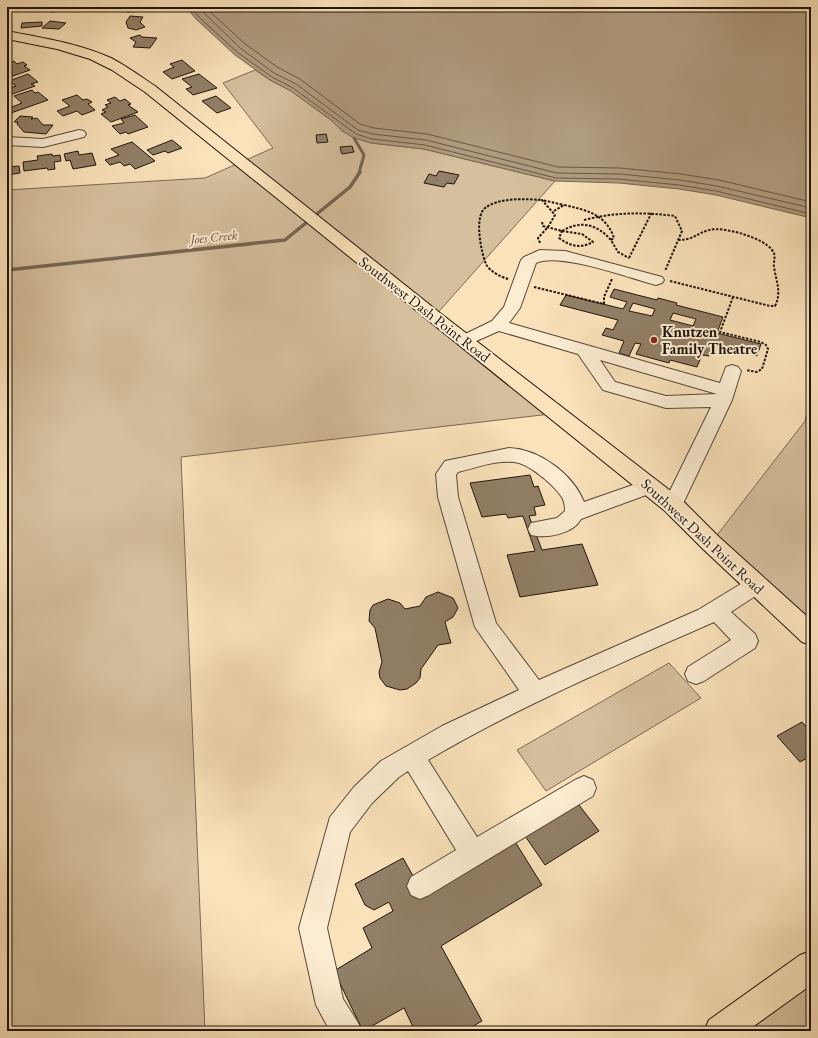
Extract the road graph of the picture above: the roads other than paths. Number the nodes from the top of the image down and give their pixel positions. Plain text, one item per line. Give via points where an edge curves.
1 (7, 35) edge
2 (79, 134) dead end
3 (7, 141) edge
4 (663, 278) road end
5 (498, 325) junction
6 (465, 341) junction
7 (584, 350) junction
8 (732, 371) road end
9 (725, 395) junction
10 (650, 486) junction
11 (673, 505) junction
12 (575, 513) junction
13 (538, 529) dead end
14 (756, 585) junction
15 (715, 610) junction
16 (811, 635) edge
17 (696, 674) dead end
18 (535, 693) junction
19 (412, 756) junction
20 (584, 788) dead end
21 (473, 854) junction
22 (420, 886) dead end
23 (811, 966) edge
24 (346, 1031) edge
25 (720, 1031) edge

1 - 6 main road, Southwest Dash Point Road via 74,48 105,61 150,89
2 - 3 street via 42,143
4 - 5 street via 623,266 565,256 540,255 529,260 512,308
5 - 6 street
5 - 7 street
6 - 10 main road, Southwest Dash Point Road
7 - 9 street
7 - 9 street via 609,386 666,402
8 - 9 street
9 - 11 street
10 - 11 main road, Southwest Dash Point Road
10 - 12 street
11 - 14 main road, Southwest Dash Point Road
12 - 13 street via 563,524
12 - 18 street via 576,501 564,484 532,459 515,455 504,456 452,466 446,474 448,497 486,627
14 - 15 street
14 - 16 main road, Southwest Dash Point Road
15 - 17 street via 747,641
15 - 18 street
18 - 19 street via 450,734
19 - 21 street
19 - 24 street via 390,769 363,795 339,826 313,928 330,1005
20 - 21 street
21 - 22 street
23 - 25 main road

